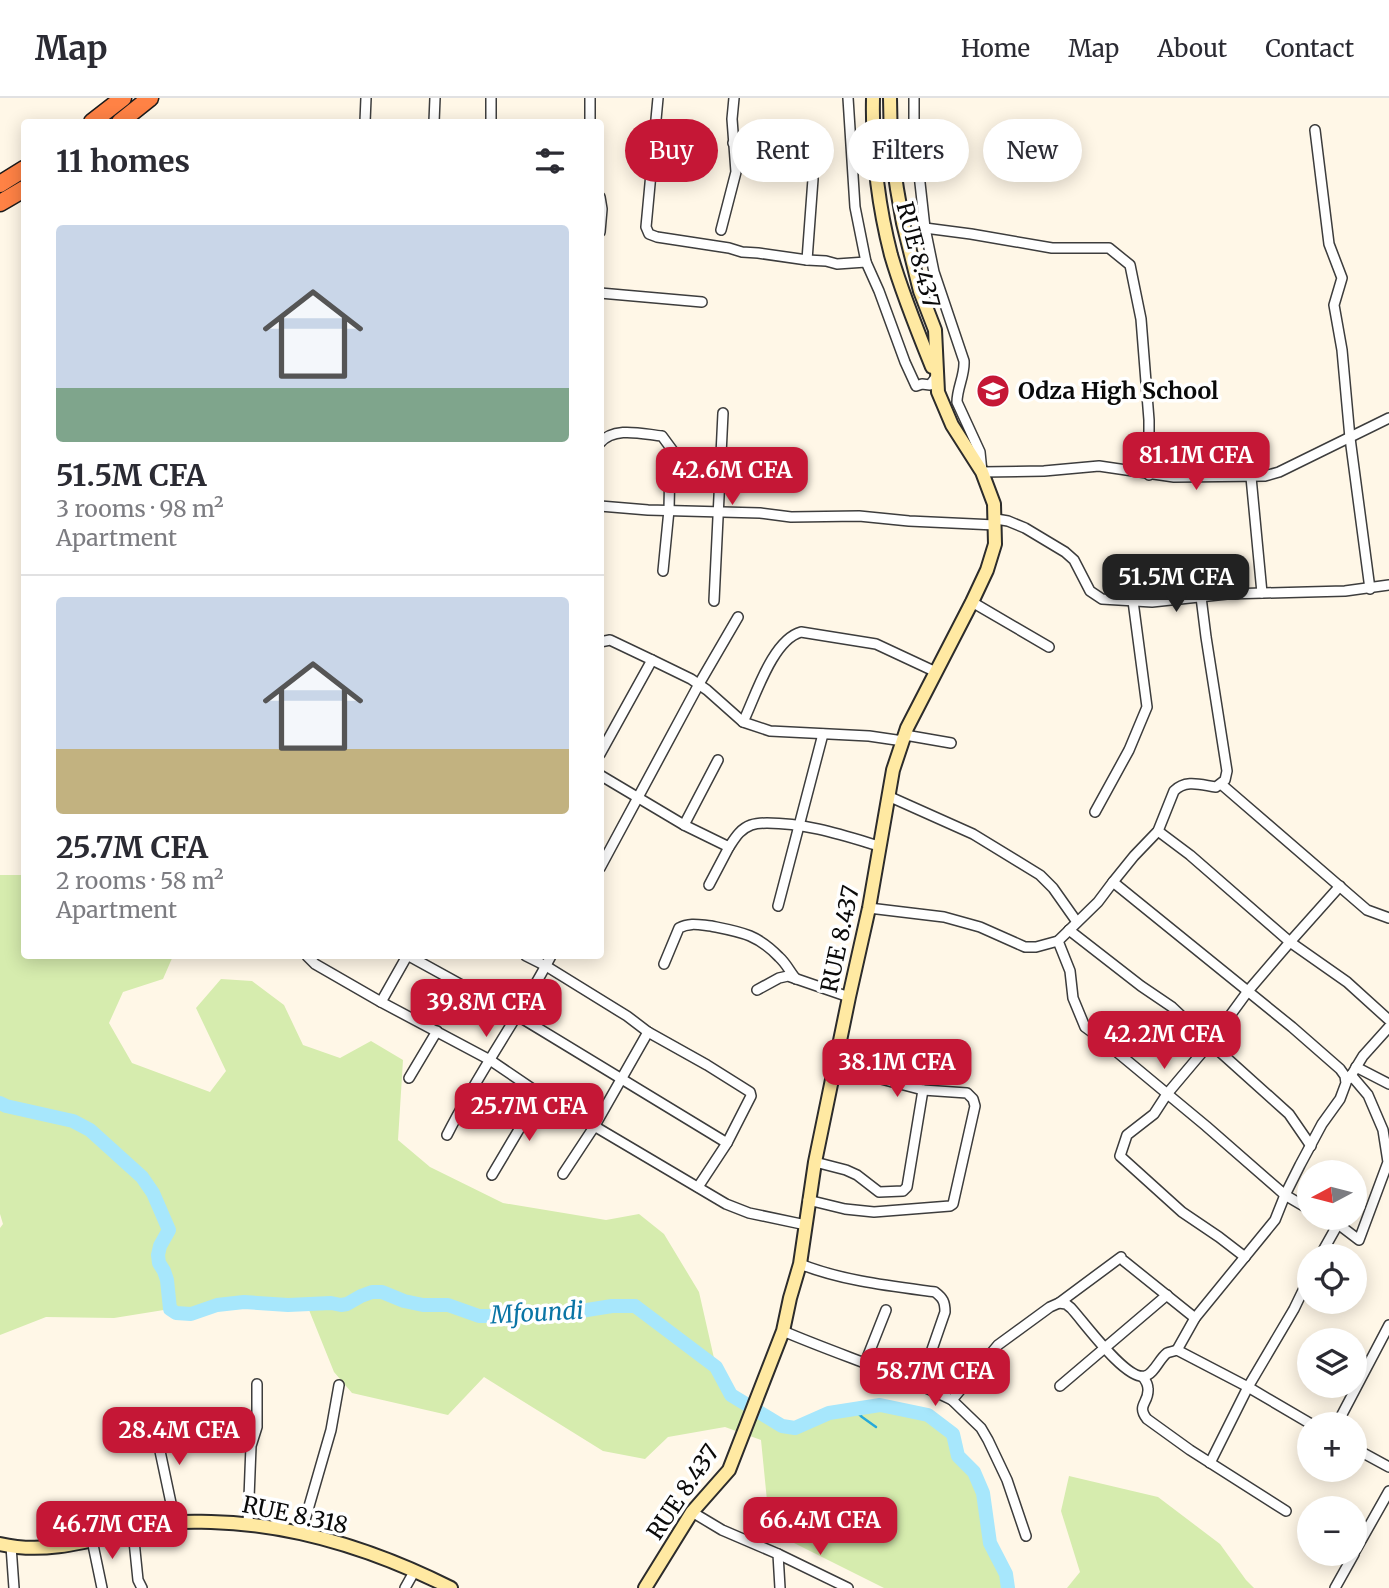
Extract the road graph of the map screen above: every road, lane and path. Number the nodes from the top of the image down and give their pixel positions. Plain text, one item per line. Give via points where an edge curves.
1 (123, 98) edge
2 (150, 98) edge
3 (366, 98) edge
4 (435, 98) edge
5 (491, 98) edge
6 (590, 98) edge
7 (658, 98) edge
8 (734, 98) edge
9 (848, 98) edge
10 (873, 98) edge
11 (890, 98) edge
12 (914, 98) edge
13 (96, 119) edge
14 (124, 119) edge
15 (365, 119) edge
16 (434, 119) edge
17 (491, 119) edge
18 (590, 119) edge
19 (733, 119) edge
20 (1315, 131) dead end
21 (21, 171) edge
22 (733, 182) edge
23 (813, 182) edge
24 (0, 184) edge
25 (21, 191) edge
26 (0, 203) edge
27 (925, 228) junction
28 (721, 230) dead end
29 (807, 260) junction
30 (866, 262) junction
31 (604, 293) edge
32 (702, 302) dead end
33 (936, 377) junction
34 (723, 413) dead end
35 (1389, 418) edge
36 (1350, 438) junction
37 (604, 439) edge
38 (982, 472) junction
39 (1149, 475) junction
40 (1251, 477) junction
41 (604, 506) edge
42 (669, 510) junction
43 (717, 512) junction
44 (995, 522) junction
45 (663, 571) dead end
46 (1389, 585) edge
47 (1370, 589) junction
48 (1262, 593) junction
49 (1201, 597) junction
50 (714, 601) dead end
51 (1133, 601) junction
52 (972, 602) junction
53 (738, 617) dead end
54 (604, 640) edge
55 (1049, 647) dead end
56 (652, 660) junction
57 (936, 672) junction
58 (699, 684) junction
59 (743, 722) junction
60 (824, 734) junction
61 (904, 738) junction
62 (951, 743) dead end
63 (604, 747) edge
64 (718, 760) dead end
65 (604, 777) edge
66 (1221, 784) junction
67 (888, 796) junction
68 (637, 798) junction
69 (1096, 812) dead end
70 (684, 825) junction
71 (800, 825) junction
72 (1158, 831) junction
73 (879, 846) junction
74 (729, 847) junction
75 (604, 861) edge
76 (1113, 882) junction
77 (709, 886) dead end
78 (1340, 887) junction
79 (778, 906) dead end
80 (869, 908) junction
81 (1388, 916) edge
82 (1077, 922) junction
83 (1069, 930) junction
84 (1058, 941) junction
85 (1290, 942) junction
86 (310, 959) edge
87 (406, 959) edge
88 (414, 959) edge
89 (532, 959) edge
90 (550, 959) edge
91 (664, 964) dead end
92 (546, 966) junction
93 (796, 979) junction
94 (757, 990) dead end
95 (1248, 991) junction
96 (849, 997) junction
97 (381, 1002) junction
98 (518, 1016) junction
99 (1389, 1020) edge
100 (1389, 1027) edge
101 (437, 1031) junction
102 (648, 1032) junction
103 (1210, 1043) junction
104 (490, 1059) junction
105 (835, 1069) junction
106 (1351, 1075) junction
107 (409, 1078) dead end
108 (622, 1079) junction
109 (1389, 1084) edge
110 (923, 1090) junction
111 (540, 1094) junction
112 (1167, 1094) junction
113 (594, 1127) junction
114 (447, 1135) dead end
115 (727, 1143) junction
116 (1311, 1146) junction
117 (815, 1162) junction
118 (563, 1174) dead end
119 (492, 1175) dead end
120 (698, 1186) junction
121 (1284, 1195) junction
122 (808, 1200) junction
123 (1297, 1202) edge
124 (1367, 1218) edge
125 (806, 1225) junction
126 (1346, 1230) edge
127 (1363, 1230) edge
128 (1245, 1257) junction
129 (800, 1264) junction
130 (1167, 1295) junction
131 (1059, 1303) junction
132 (1297, 1303) edge
133 (886, 1310) dead end
134 (1195, 1318) junction
135 (1389, 1325) edge
136 (783, 1331) junction
137 (1105, 1348) junction
138 (1178, 1350) junction
139 (865, 1363) junction
140 (1143, 1377) junction
141 (257, 1384) dead end
142 (920, 1384) junction
143 (339, 1385) dead end
144 (1059, 1386) dead end
145 (1248, 1387) junction
146 (952, 1400) junction
147 (1343, 1412) edge
148 (1297, 1416) edge
149 (153, 1418) dead end
150 (1367, 1455) edge
151 (1210, 1463) junction
152 (1389, 1467) edge
153 (1389, 1491) edge
154 (1286, 1511) dead end
155 (692, 1512) junction
156 (175, 1522) junction
157 (248, 1524) junction
158 (1367, 1530) edge
159 (133, 1531) junction
160 (301, 1534) junction
161 (1026, 1536) dead end
162 (92, 1540) junction
163 (5, 1545) edge
164 (778, 1554) junction
165 (1347, 1566) edge
166 (414, 1572) junction
167 (14, 1588) edge
168 (102, 1588) edge
169 (142, 1588) edge
170 (405, 1588) edge
171 (451, 1588) edge
172 (645, 1588) edge
173 (780, 1588) edge
174 (848, 1588) edge
175 (1335, 1588) edge

1 - 13 highway
2 - 14 highway
3 - 15 street
4 - 16 street
5 - 17 street
6 - 18 street
7 - 29 street via 649,234
8 - 19 street
9 - 30 street via 855,207
10 - 33 main road, RUE 8.437 via 883,219 904,295
11 - 33 main road, RUE 8.437 via 897,188 920,291 934,330
12 - 27 street
20 - 36 street via 1329,244 1342,278 1335,305
21 - 24 highway
22 - 28 street
23 - 29 street
25 - 26 highway
27 - 38 street via 934,272 964,361 957,402 980,452
27 - 39 street via 1052,248 1109,248 1130,265 1141,319
29 - 30 street
30 - 33 street via 916,386 930,385
31 - 32 street
33 - 38 main road, RUE 8.437 via 952,425
34 - 43 street
35 - 36 street
36 - 40 street via 1279,472
36 - 47 street
37 - 42 street via 618,432 662,436 673,451
38 - 39 street via 1099,466
38 - 44 main road, RUE 8.437 via 994,504
39 - 40 street
40 - 48 street
41 - 42 street
42 - 43 street
42 - 45 street
43 - 44 street
43 - 50 street
44 - 51 street via 1008,521 1025,528 1065,552 1102,600
44 - 52 main road, RUE 8.437 via 992,556
46 - 47 street
47 - 48 street
48 - 49 street
49 - 51 street
49 - 66 street via 1227,771
51 - 69 street via 1147,707
52 - 55 street
52 - 57 main road, RUE 8.437
53 - 58 street
54 - 56 street
56 - 58 street
56 - 63 street
57 - 59 street via 876,644 801,632 786,641 775,656
57 - 61 main road, RUE 8.437
58 - 59 street
58 - 68 street
59 - 60 street via 770,731
60 - 61 street
60 - 71 street
61 - 62 street
61 - 67 main road, RUE 8.437
64 - 70 street
65 - 68 street
66 - 72 street via 1179,786
66 - 78 street
67 - 73 main road, RUE 8.437
67 - 82 street via 972,834 1041,875
68 - 70 street
68 - 75 street
70 - 74 street
71 - 73 street
71 - 74 street via 749,825
71 - 79 street
72 - 76 street
72 - 85 street
73 - 80 main road, RUE 8.437
74 - 77 street
76 - 82 street
76 - 95 street
78 - 81 street via 1367,910
78 - 85 street
80 - 84 street via 967,922 1025,947
80 - 96 main road, RUE 8.437
82 - 83 street
83 - 84 street
83 - 103 street via 1172,1007
84 - 112 street via 1085,1027
85 - 95 street
85 - 99 street via 1347,982
86 - 97 street
87 - 97 street
88 - 98 street
89 - 92 street
90 - 92 street
91 - 93 street via 679,928 695,924 754,936 780,957
92 - 98 street
92 - 102 street
93 - 94 street via 779,978
93 - 96 street
95 - 103 street
95 - 106 street via 1345,1076
96 - 105 main road, RUE 8.437
97 - 101 street
98 - 104 street
98 - 108 street
100 - 106 street
101 - 104 street
101 - 107 street
102 - 108 street
102 - 115 street via 750,1092
103 - 112 street
103 - 116 street via 1289,1114
104 - 111 street
104 - 114 street
105 - 110 street
105 - 117 main road, RUE 8.437
106 - 109 street
106 - 116 street
106 - 124 street via 1368,1095 1383,1130 1388,1162
108 - 113 street
108 - 115 street
110 - 117 street via 903,1191 878,1192 846,1170
110 - 122 street via 964,1092 974,1099 953,1204 880,1212
111 - 113 street
111 - 119 street
112 - 121 street
112 - 128 street via 1154,1114 1127,1135 1120,1156 1182,1212
113 - 118 street
113 - 120 street
115 - 120 street
116 - 121 street
117 - 122 main road, RUE 8.437
120 - 125 street via 737,1209
121 - 123 street
121 - 128 street via 1275,1220
122 - 125 main road, RUE 8.437
125 - 129 main road, RUE 8.437
126 - 127 street via 1359,1240
128 - 134 street
129 - 136 main road, RUE 8.437
129 - 142 street via 942,1297 945,1312
130 - 131 street via 1123,1259
130 - 134 street
130 - 137 street
131 - 137 street via 1071,1308
131 - 146 street via 998,1345
132 - 145 street
133 - 139 street
134 - 138 street
135 - 147 street
136 - 139 street
136 - 155 main road, RUE 8.437 via 729,1470
137 - 140 street
137 - 144 street
138 - 140 street via 1168,1352
138 - 145 street
139 - 142 street
140 - 151 street via 1148,1386 1143,1414
141 - 157 street
142 - 146 street
143 - 160 street
145 - 148 street
145 - 151 street
146 - 161 street via 988,1440
149 - 156 street
150 - 152 street
151 - 154 street
153 - 158 street
155 - 164 street
155 - 172 main road, RUE 8.437
156 - 157 main road, RUE 8.318
156 - 159 main road, RUE 8.318
157 - 160 main road, RUE 8.318
159 - 162 main road, RUE 8.318
159 - 169 street
160 - 166 main road, RUE 8.318
162 - 163 main road, RUE 8.318 via 44,1548
162 - 168 street
163 - 167 street
164 - 173 street
164 - 174 street
165 - 175 street
166 - 170 street
166 - 171 main road, RUE 8.318

